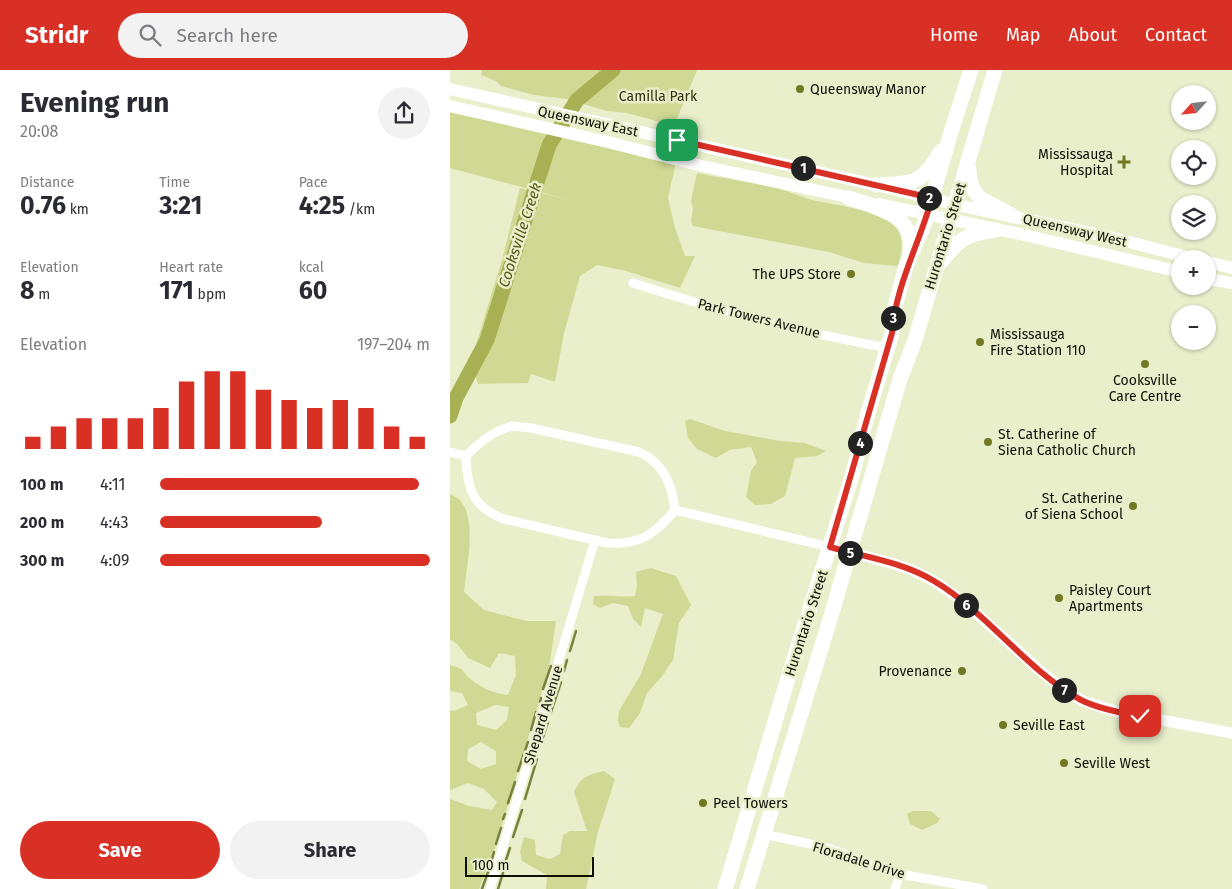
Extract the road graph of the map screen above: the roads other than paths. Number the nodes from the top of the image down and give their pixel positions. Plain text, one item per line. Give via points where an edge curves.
1 (971, 70) edge
2 (995, 70) edge
3 (450, 89) edge
4 (450, 106) edge
5 (951, 132) junction
6 (970, 155) junction
7 (876, 185) junction
8 (849, 198) junction
9 (932, 198) junction
10 (955, 204) junction
11 (927, 215) junction
12 (1013, 216) junction
13 (950, 220) junction
14 (996, 230) junction
15 (1171, 253) edge
16 (1216, 264) edge
17 (906, 266) junction
18 (1232, 268) edge
19 (935, 269) junction
20 (1171, 270) edge
21 (1216, 280) edge
22 (633, 283) dead end
23 (1232, 283) edge
24 (887, 348) junction
25 (458, 454) edge
26 (675, 510) junction
27 (595, 540) junction
28 (830, 547) junction
29 (849, 552) junction
30 (1232, 733) edge
31 (764, 834) junction
32 (900, 874) junction
33 (490, 889) edge
34 (725, 889) edge
35 (747, 889) edge
36 (895, 889) edge
37 (983, 889) edge

1 - 5 main road, Hurontario Street
2 - 6 main road, Hurontario Street
3 - 7 main road, Queensway East
4 - 8 main road, Queensway East
5 - 7 main road via 923,176 906,183
5 - 9 main road, Hurontario Street
6 - 10 main road, Hurontario Street
6 - 12 main road via 969,181 974,190 980,198
7 - 9 main road, Queensway East
8 - 11 main road, Queensway East
8 - 17 main road via 891,212 904,224 912,242
9 - 10 main road, Queensway West
9 - 11 main road, Hurontario Street
10 - 12 main road, Queensway West
10 - 13 main road, Hurontario Street
11 - 13 main road, Queensway East
11 - 17 main road, Hurontario Street
12 - 15 main road, Queensway West
13 - 14 main road, Queensway West
13 - 19 main road, Hurontario Street
14 - 19 main road via 963,238
14 - 20 main road, Queensway West
16 - 18 main road
17 - 24 main road, Hurontario Street
19 - 29 main road, Hurontario Street
21 - 23 main road
22 - 24 street, Park Towers Avenue via 766,321
24 - 28 main road, Hurontario Street
25 - 26 street via 512,426 639,452 664,472 673,493
25 - 27 street via 472,495 482,508 493,515
26 - 27 street via 652,533 639,540 621,544
26 - 28 street
27 - 33 street, Shepard Avenue
28 - 29 street
28 - 34 main road, Hurontario Street
29 - 30 street via 912,570 934,581 960,599 1043,673 1083,701 1118,712
29 - 31 main road, Hurontario Street
31 - 32 street, Floradale Drive via 828,848
31 - 35 main road, Hurontario Street
32 - 36 street
32 - 37 street, Floradale Drive

